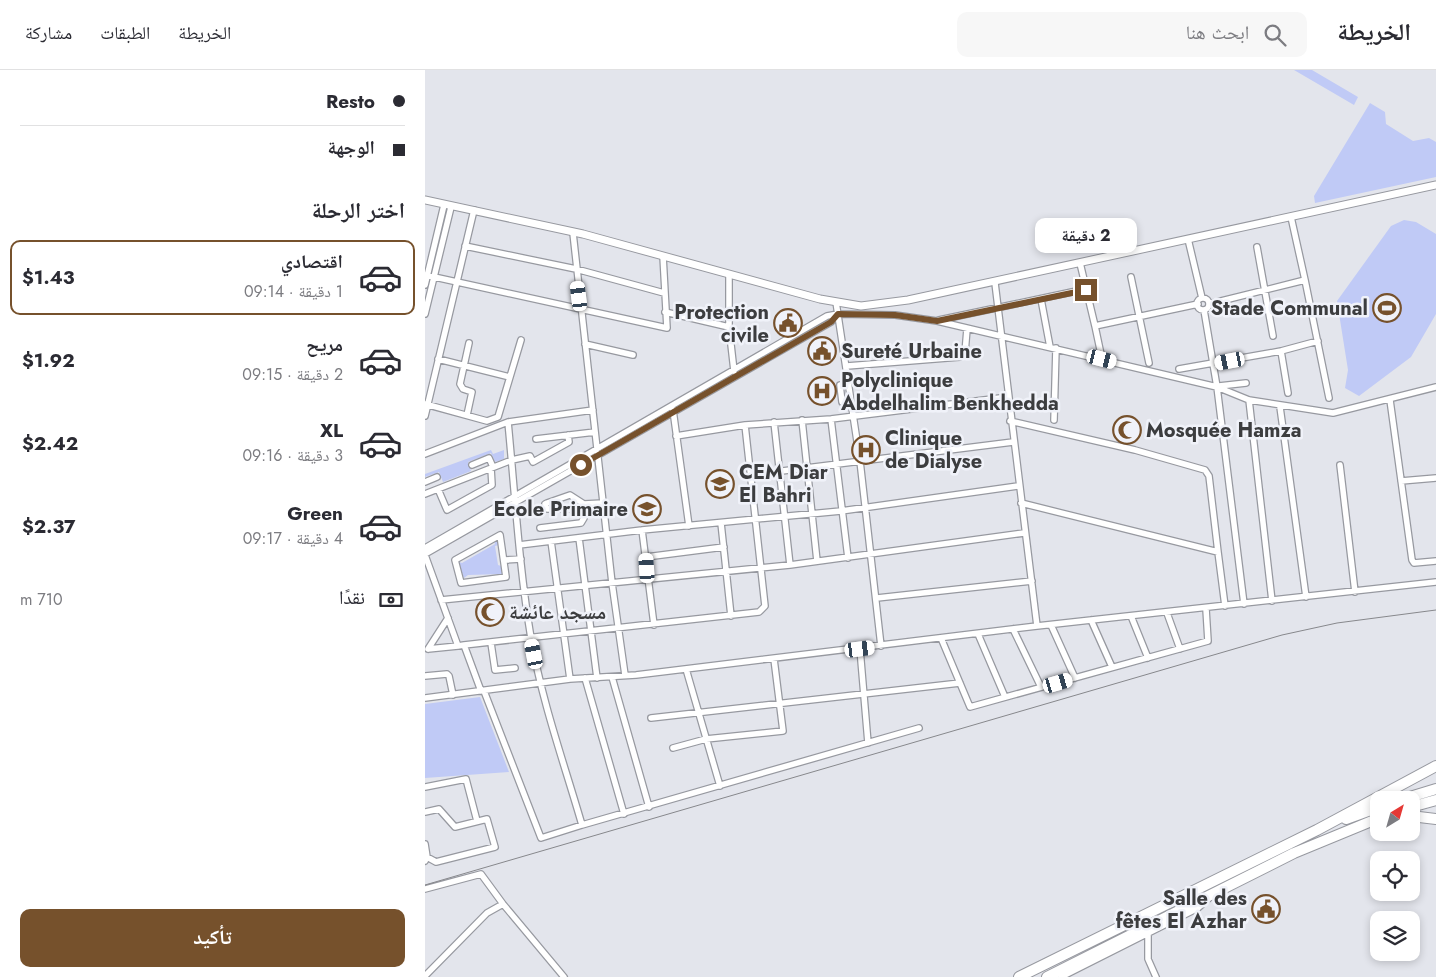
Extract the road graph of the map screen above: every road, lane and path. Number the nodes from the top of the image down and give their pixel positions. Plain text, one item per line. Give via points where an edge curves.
1 (1436, 185) edge
2 (425, 200) edge
3 (448, 206) junction
4 (474, 210) junction
5 (1291, 217) junction
6 (573, 232) junction
7 (1188, 239) junction
8 (465, 246) junction
9 (1257, 247) dead end
10 (663, 256) junction
11 (1080, 263) junction
12 (576, 269) junction
13 (729, 275) junction
14 (428, 276) edge
15 (1131, 277) dead end
16 (1305, 280) junction
17 (456, 282) junction
18 (995, 283) junction
19 (425, 284) edge
20 (1086, 290) junction
21 (1264, 291) junction
22 (663, 293) junction
23 (1202, 298) junction
24 (1041, 299) junction
25 (836, 302) junction
26 (1198, 304) junction
27 (1209, 304) junction
28 (998, 309) junction
29 (581, 310) junction
30 (1205, 310) junction
31 (665, 312) junction
32 (425, 314) edge
33 (838, 314) junction
34 (1139, 317) junction
35 (937, 321) junction
36 (1095, 326) junction
37 (729, 327) junction
38 (967, 329) junction
39 (1273, 336) dead end
40 (1003, 337) junction
41 (521, 340) dead end
42 (1318, 340) junction
43 (469, 343) dead end
44 (585, 344) junction
45 (1053, 348) junction
46 (1281, 351) junction
47 (633, 355) dead end
48 (438, 359) junction
49 (1102, 359) junction
50 (1149, 363) dead end
51 (465, 365) junction
52 (1213, 365) junction
53 (847, 366) junction
54 (1179, 369) dead end
55 (734, 371) junction
56 (510, 377) junction
57 (1246, 383) dead end
58 (840, 385) dead end
59 (1217, 386) junction
60 (1436, 387) edge
61 (1288, 393) dead end
62 (1008, 397) junction
63 (1329, 398) dead end
64 (1249, 400) junction
65 (1391, 400) junction
66 (851, 401) junction
67 (426, 405) edge
68 (1279, 406) junction
69 (673, 409) junction
70 (593, 410) junction
71 (854, 415) junction
72 (425, 416) edge
73 (467, 416) junction
74 (831, 419) junction
75 (802, 420) junction
76 (1054, 420) dead end
77 (1010, 421) junction
78 (508, 422) junction
79 (774, 422) junction
80 (745, 425) junction
81 (595, 432) junction
82 (568, 435) junction
83 (676, 436) junction
84 (536, 439) dead end
85 (1013, 442) junction
86 (597, 452) junction
87 (425, 454) edge
88 (512, 460) junction
89 (860, 461) junction
90 (472, 465) dead end
91 (837, 465) junction
92 (1340, 465) dead end
93 (492, 468) junction
94 (808, 469) junction
95 (781, 472) junction
96 (750, 475) junction
97 (437, 477) dead end
98 (1436, 478) edge
99 (1401, 481) junction
100 (425, 482) edge
101 (1018, 486) junction
102 (438, 489) junction
103 (426, 492) edge
104 (516, 499) junction
105 (603, 503) junction
106 (1021, 504) junction
107 (582, 507) junction
108 (864, 508) junction
109 (841, 511) junction
110 (814, 514) junction
111 (785, 517) junction
112 (756, 520) junction
113 (721, 523) junction
114 (689, 526) junction
115 (540, 528) dead end
116 (642, 530) junction
117 (1024, 533) junction
118 (606, 534) junction
119 (579, 538) junction
120 (551, 541) junction
121 (519, 545) junction
122 (724, 547) junction
123 (425, 548) edge
124 (1217, 552) junction
125 (869, 554) junction
126 (425, 555) edge
127 (646, 557) junction
128 (848, 558) junction
129 (521, 559) junction
130 (504, 560) junction
131 (817, 561) junction
132 (1436, 561) edge
133 (790, 565) junction
134 (762, 568) junction
135 (727, 571) junction
136 (647, 580) junction
137 (1031, 581) junction
138 (1436, 582) edge
139 (612, 583) junction
140 (585, 586) junction
141 (557, 589) junction
142 (525, 592) junction
143 (1355, 592) junction
144 (1306, 597) junction
145 (877, 598) junction
146 (441, 600) junction
147 (1272, 602) junction
148 (1244, 604) junction
149 (1225, 606) junction
150 (1206, 608) junction
151 (1167, 612) junction
152 (731, 616) junction
153 (1131, 616) junction
154 (448, 618) junction
155 (1091, 620) junction
156 (654, 625) junction
157 (1051, 625) junction
158 (1037, 626) junction
159 (619, 628) junction
160 (1013, 629) junction
161 (591, 632) junction
162 (978, 634) junction
163 (564, 635) junction
164 (531, 638) junction
165 (941, 638) junction
166 (491, 643) junction
167 (461, 646) junction
168 (881, 646) junction
169 (427, 649) edge
170 (860, 649) junction
171 (1180, 649) junction
172 (1147, 658) junction
173 (775, 659) junction
174 (1112, 667) junction
175 (515, 668) dead end
176 (686, 669) junction
177 (625, 675) junction
178 (425, 676) edge
179 (612, 676) junction
180 (585, 678) junction
181 (597, 678) junction
182 (1075, 678) junction
183 (569, 679) junction
184 (960, 683) junction
185 (541, 684) junction
186 (1041, 687) junction
187 (483, 691) junction
188 (453, 695) junction
189 (863, 695) junction
190 (1005, 697) junction
191 (425, 698) edge
192 (781, 704) junction
193 (700, 713) junction
194 (651, 718) dead end
195 (919, 728) dead end
196 (706, 739) junction
197 (868, 742) junction
198 (673, 748) dead end
199 (1436, 766) edge
200 (720, 786) junction
201 (425, 787) edge
202 (1436, 789) edge
203 (1420, 794) edge
204 (1436, 800) edge
205 (1420, 804) edge
206 (649, 807) junction
207 (1370, 810) edge
208 (425, 812) edge
209 (624, 814) junction
210 (1420, 817) edge
211 (1436, 819) edge
212 (477, 821) junction
213 (1370, 822) edge
214 (583, 825) junction
215 (1317, 830) junction
216 (425, 844) edge
217 (426, 859) edge
218 (425, 888) edge
219 (1215, 893) junction
220 (503, 904) junction
221 (1147, 933) junction
222 (425, 976) edge
223 (564, 977) edge
224 (1019, 977) edge
225 (1047, 977) edge
226 (1061, 977) edge
227 (1156, 977) edge

1 - 5 street
2 - 3 street
3 - 4 street
3 - 14 street
4 - 6 street
4 - 8 street
5 - 7 street
5 - 16 street
6 - 10 street
6 - 12 street
7 - 11 street
7 - 23 street
8 - 12 street
8 - 17 street
9 - 21 street
10 - 13 street
10 - 22 street
11 - 18 street
11 - 20 street
12 - 22 street
12 - 29 street
13 - 25 street
13 - 37 street
14 - 17 street
14 - 19 street
14 - 32 street
15 - 34 street
16 - 21 street
16 - 42 street
17 - 29 street
17 - 48 street
18 - 25 street via 873,305
18 - 28 street
20 - 24 street
20 - 36 street
21 - 27 street
21 - 39 street
22 - 31 street
23 - 26 street
23 - 27 street
24 - 28 street
24 - 45 street
25 - 33 street
26 - 30 street
26 - 34 street
27 - 30 street
28 - 35 street
28 - 40 street
29 - 31 street via 667,328
29 - 44 street
30 - 52 street
31 - 37 street
33 - 35 street via 895,315
33 - 53 street
33 - 55 street via 827,316
33 - 69 street via 831,322
34 - 36 street
34 - 50 street
35 - 38 street
36 - 49 street
37 - 55 street
38 - 40 street
38 - 53 street via 965,354 961,357
40 - 45 street
40 - 62 street
41 - 56 street
42 - 46 street
42 - 63 street
43 - 51 street
44 - 47 street
44 - 70 street
45 - 49 street
45 - 76 street
46 - 52 street
46 - 61 street
48 - 51 street
48 - 67 street
49 - 59 street
51 - 56 street
51 - 73 street via 460,386 472,392
52 - 54 street
52 - 59 street
53 - 66 street
55 - 69 street
56 - 73 street via 498,417 487,421
57 - 59 street
58 - 66 street via 842,402
59 - 64 street
59 - 148 street
60 - 65 street
62 - 71 street
62 - 77 street
64 - 68 street
64 - 147 street
65 - 68 street via 1333,413
65 - 99 street
66 - 71 street
67 - 72 street
67 - 73 street
68 - 144 street
69 - 83 street
69 - 86 street
70 - 78 street
70 - 81 street
71 - 74 street
71 - 89 street
74 - 75 street
74 - 91 street
75 - 79 street
75 - 94 street
77 - 85 street
77 - 124 street via 1205,470 1209,476
78 - 87 street
78 - 88 street
79 - 80 street
79 - 95 street
80 - 83 street
80 - 96 street
81 - 82 street
81 - 86 street
82 - 84 street
82 - 88 street via 569,442 533,462 531,456
83 - 114 street
85 - 89 street
85 - 101 street
86 - 104 street
86 - 105 street
88 - 93 street
88 - 104 street
89 - 91 street
89 - 108 street
90 - 93 street via 489,458
91 - 94 street
91 - 109 street
92 - 143 street
93 - 102 street
93 - 102 street via 492,485 447,510
94 - 95 street
94 - 110 street
95 - 96 street
95 - 111 street
96 - 112 street
97 - 100 street
98 - 99 street
99 - 132 street via 1412,560 1415,563
101 - 106 street
101 - 108 street
102 - 103 street
104 - 121 street
104 - 123 street
104 - 126 street
105 - 107 street
105 - 118 street
106 - 117 street
106 - 124 street
107 - 107 street via 547,509 545,504 570,494
107 - 115 street via 584,518 581,523
108 - 109 street
108 - 125 street
109 - 110 street
109 - 128 street
110 - 111 street
110 - 131 street
111 - 112 street
111 - 133 street
112 - 113 street
112 - 134 street
113 - 114 street
113 - 122 street
114 - 116 street
116 - 118 street
116 - 127 street
117 - 125 street
117 - 137 street
118 - 119 street
118 - 139 street
119 - 120 street
119 - 140 street
120 - 121 street
120 - 141 street
121 - 129 street
122 - 127 street
122 - 135 street
124 - 149 street
125 - 128 street
125 - 145 street
126 - 146 street
127 - 136 street
128 - 131 street
129 - 130 street
129 - 142 street
130 - 130 street via 506,577 461,583 455,560 500,535
131 - 133 street
133 - 134 street
134 - 135 street
134 - 152 street via 765,606 759,612
135 - 136 street
135 - 152 street
136 - 139 street
136 - 156 street
137 - 145 street
137 - 158 street
138 - 143 street
139 - 140 street
139 - 159 street
140 - 141 street
140 - 161 street
141 - 142 street
141 - 163 street
142 - 146 street
142 - 164 street
143 - 144 street
144 - 147 street
145 - 168 street
146 - 154 street
147 - 148 street
148 - 149 street
149 - 150 street
150 - 151 street
150 - 171 street via 1208,641
151 - 153 street
151 - 171 street
152 - 156 street
153 - 155 street
153 - 172 street
154 - 167 street
154 - 169 street
155 - 157 street
155 - 174 street
156 - 159 street
157 - 158 street
157 - 182 street
158 - 160 street
159 - 161 street
159 - 177 street
160 - 162 street
160 - 186 street
161 - 163 street
161 - 181 street
162 - 165 street
162 - 190 street
163 - 164 street
163 - 183 street
164 - 166 street
164 - 185 street
165 - 168 street
165 - 184 street
166 - 167 street
166 - 175 street via 495,670
167 - 169 street
167 - 187 street
168 - 170 street
170 - 173 street
170 - 189 street
171 - 172 street
172 - 174 street
173 - 176 street
173 - 192 street
174 - 182 street
176 - 177 street
176 - 193 street
177 - 179 street
178 - 188 street via 447,674
179 - 181 street
179 - 206 street
180 - 181 street
180 - 183 street
180 - 209 street
182 - 186 street
183 - 185 street
184 - 189 street
184 - 190 street via 970,707
185 - 187 street
185 - 214 street
186 - 190 street
187 - 188 street
187 - 214 street via 541,838
188 - 191 street
189 - 192 street
189 - 197 street
192 - 193 street
192 - 196 street via 783,731
193 - 194 street
193 - 196 street
195 - 197 street
196 - 198 street
196 - 200 street
197 - 200 street
199 - 215 highway
200 - 206 street
201 - 212 street via 466,779
202 - 203 highway
204 - 205 highway
206 - 209 street
207 - 215 highway
208 - 212 street via 439,809 455,827
209 - 214 street
210 - 211 highway
212 - 217 street via 487,819 495,847 436,862
213 - 219 highway via 1294,853
215 - 224 highway
216 - 217 street
218 - 220 street via 481,874
219 - 221 street via 1198,908
219 - 225 highway
220 - 222 street via 487,913
220 - 223 street
221 - 226 street
221 - 227 street via 1148,959

